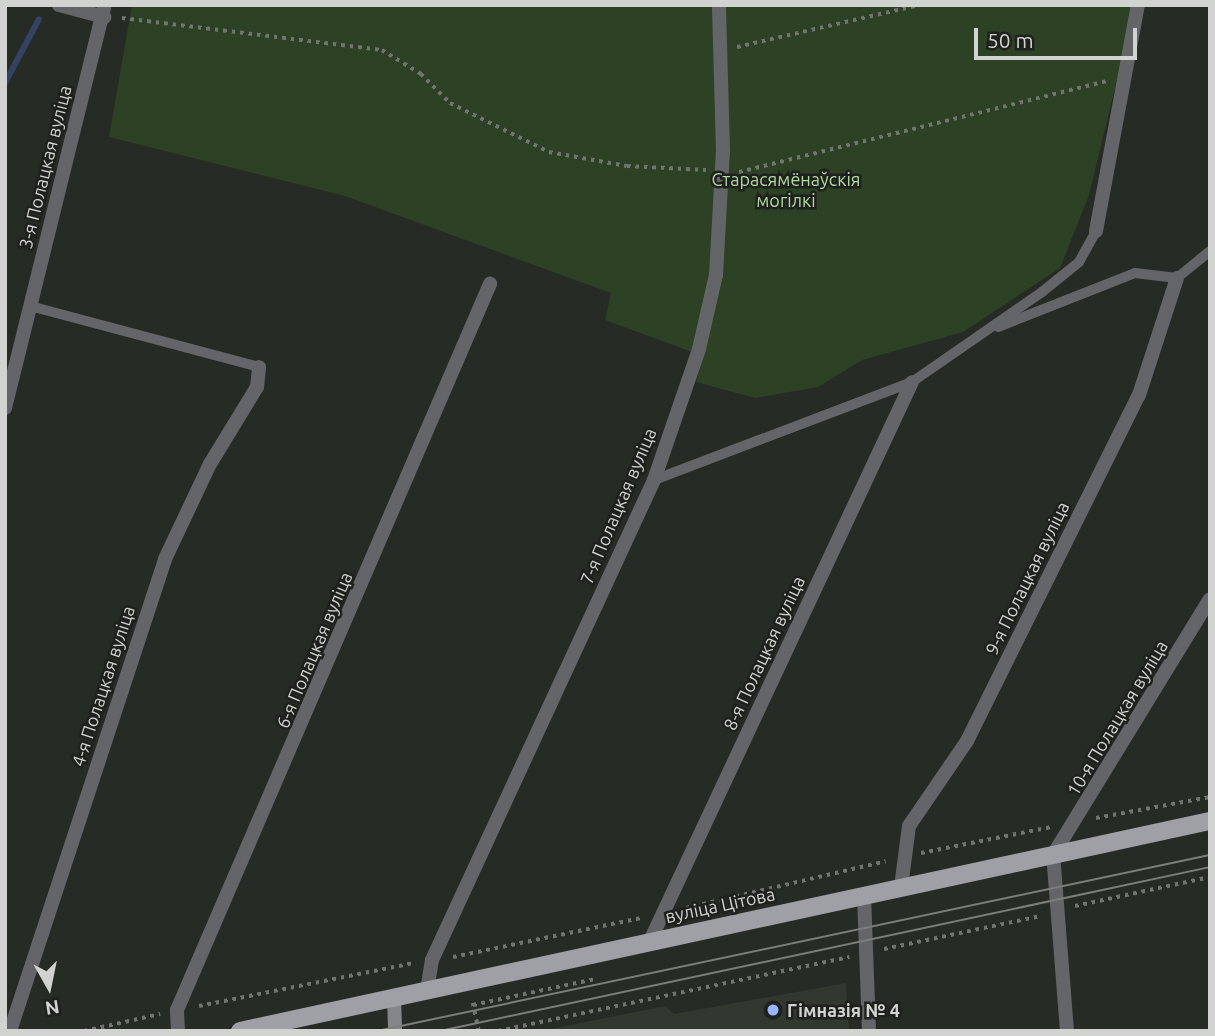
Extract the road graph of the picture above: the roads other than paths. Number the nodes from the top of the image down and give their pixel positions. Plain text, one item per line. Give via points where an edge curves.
1 (59, 5) edge
2 (719, 5) edge
3 (1138, 5) edge
4 (104, 11) edge
5 (1096, 231) joint
6 (1210, 251) edge
7 (1177, 278) junction
8 (490, 284) dead end
9 (30, 306) junction
10 (975, 336) junction
11 (260, 367) joint
12 (912, 382) junction
13 (5, 408) edge
14 (654, 480) junction
15 (1210, 599) edge
16 (1210, 821) edge
17 (1054, 855) junction
18 (901, 887) junction
19 (864, 895) junction
20 (650, 941) junction
21 (427, 991) junction
22 (394, 998) junction
23 (10, 1031) edge
24 (178, 1031) edge
25 (240, 1031) edge
26 (396, 1031) edge
27 (869, 1031) edge
28 (1067, 1031) edge

1 - 4 street
2 - 14 street, 7-я Полацкая вуліца via 722,171 716,275 699,349
3 - 5 street
4 - 9 street, 3-я Полацкая вуліца
5 - 10 lane via 1079,262
6 - 7 lane
7 - 10 lane via 1135,274
7 - 18 street, 9-я Полацкая вуліца via 1139,396 967,741 909,826
8 - 24 street, 6-я Полацкая вуліца via 177,1010
9 - 11 lane
9 - 13 street, 3-я Полацкая вуліца
10 - 12 lane
11 - 23 street, 4-я Полацкая вуліца via 257,387 210,464 165,559
12 - 14 lane
12 - 20 street, 8-я Полацкая вуліца
14 - 21 street, 7-я Полацкая вуліца via 432,960
15 - 17 street, 10-я Полацкая вуліца
16 - 17 main road, вуліца Цітова
17 - 18 main road, вуліца Цітова
17 - 28 street
18 - 19 main road, вуліца Цітова
19 - 20 main road, вуліца Цітова
19 - 27 street
20 - 21 main road, вуліца Цітова
21 - 22 main road, вуліца Цітова
22 - 25 main road, вуліца Цітова
22 - 26 street

